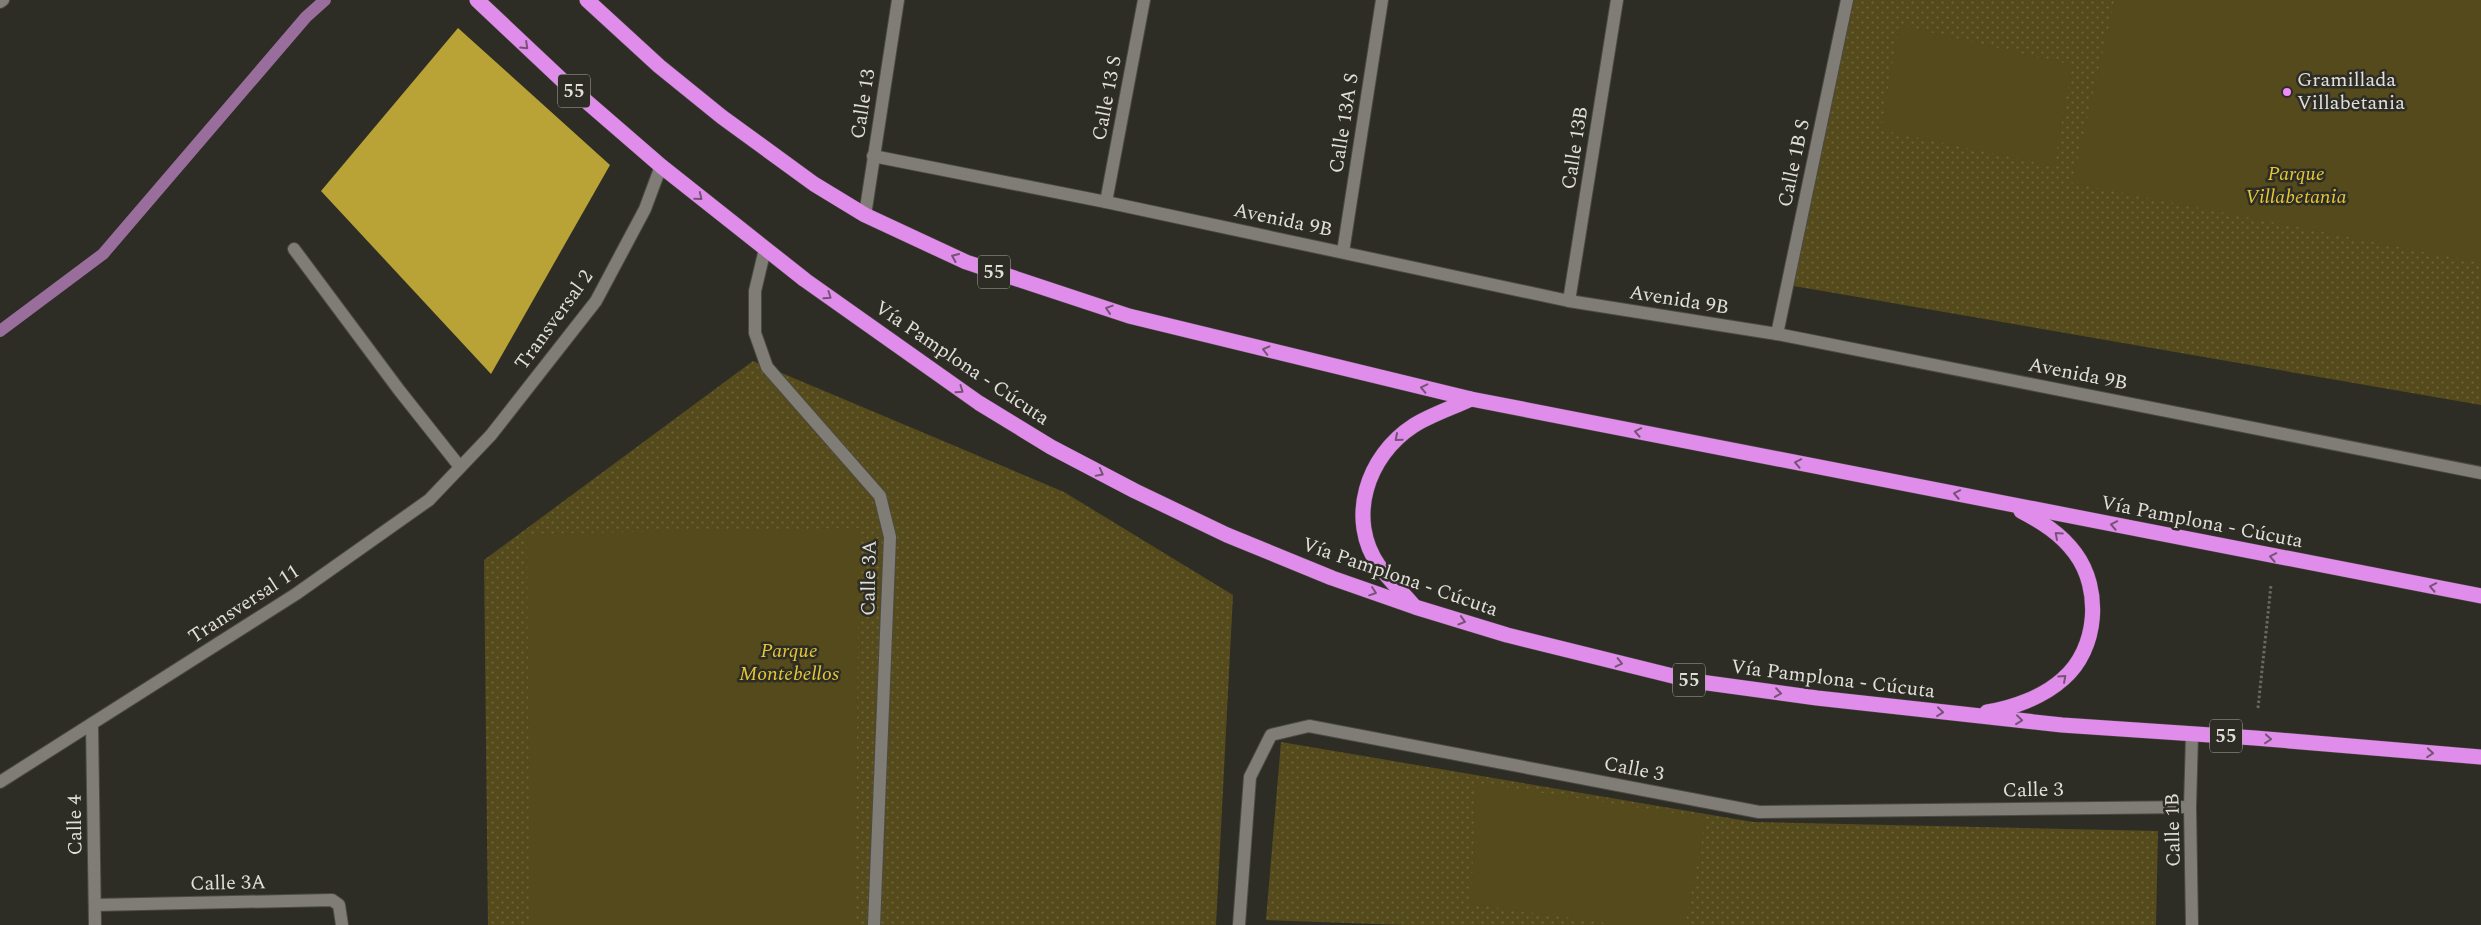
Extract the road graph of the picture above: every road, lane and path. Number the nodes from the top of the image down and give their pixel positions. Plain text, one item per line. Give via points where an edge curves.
1 (3, 0) edge
2 (477, 0) edge
3 (587, 0) edge
4 (898, 0) edge
5 (1144, 0) edge
6 (1382, 0) edge
7 (1617, 0) edge
8 (1847, 0) edge
9 (0, 2) edge
10 (873, 156) junction
11 (661, 166) junction
12 (1106, 202) junction
13 (865, 215) junction
14 (294, 249) dead end
15 (765, 249) junction
16 (1343, 252) junction
17 (1569, 301) junction
18 (1777, 334) junction
19 (1471, 399) junction
20 (491, 435) joint
21 (460, 467) junction
22 (2481, 472) edge
23 (2005, 503) junction
24 (2274, 558) junction
25 (2481, 596) edge
26 (1415, 607) junction
27 (1970, 715) junction
28 (92, 724) junction
29 (2192, 735) junction
30 (2255, 738) junction
31 (2481, 757) edge
32 (0, 782) edge
33 (2190, 807) junction
34 (95, 905) junction
35 (95, 925) edge
36 (342, 925) edge
37 (874, 925) edge
38 (1239, 925) edge
39 (2192, 925) edge

1 - 9 street
2 -> 11 highway, Vía Pamplona - Cúcuta / 55
3 - 13 highway, Vía Pamplona - Cúcuta / 55 via 659,66 722,117 814,184
4 - 10 street, Calle 13
5 - 12 street, Calle 13 S
6 - 16 street, Calle 13A S
7 - 17 street, Calle 13B
8 - 18 street, Calle 1B S
10 - 12 street, Avenida 9B
10 - 13 street, Calle 13
11 -> 15 highway, Vía Pamplona - Cúcuta / 55
11 - 20 street, Transversal 2 via 645,209 596,302
12 - 16 street, Avenida 9B
19 -> 13 highway, Vía Pamplona - Cúcuta / 55 via 1128,316 966,262
14 - 21 street
15 -> 26 highway, Vía Pamplona - Cúcuta / 55 via 979,403 1051,446 1227,535 1332,578
15 - 37 street, Calle 3A via 755,291 755,333 767,367 880,496 890,537
16 - 17 street, Avenida 9B
17 - 18 street, Avenida 9B
18 - 22 street, Avenida 9B
23 -> 19 highway, Vía Pamplona - Cúcuta / 55
19 -> 26 highway via 1428,418 1399,436 1380,457 1368,483 1363,512 1371,550 1379,565
20 - 21 street, Transversal 11
21 - 28 street, Transversal 11 via 429,500 296,594
24 -> 23 highway, Vía Pamplona - Cúcuta / 55
27 -> 23 highway via 2019,704 2058,683 2082,656 2091,631 2089,580 2076,554 2054,530
25 -> 24 highway, Vía Pamplona - Cúcuta / 55
24 - 30 path
26 -> 27 highway, Vía Pamplona - Cúcuta / 55 via 1507,635 1694,681
27 -> 29 highway, Vía Pamplona - Cúcuta / 55
28 - 32 street, Transversal 11
28 - 34 street, Calle 4
29 - 30 highway, Vía Pamplona - Cúcuta / 55
29 - 33 street, Calle 1B
30 -> 31 highway, Vía Pamplona - Cúcuta / 55
33 - 38 street, Calle 3 via 1759,812 1309,726 1271,735 1250,777
33 - 39 street, Calle 1B
34 - 35 street, Calle 4
34 - 36 street, Calle 3A via 332,900 339,904

